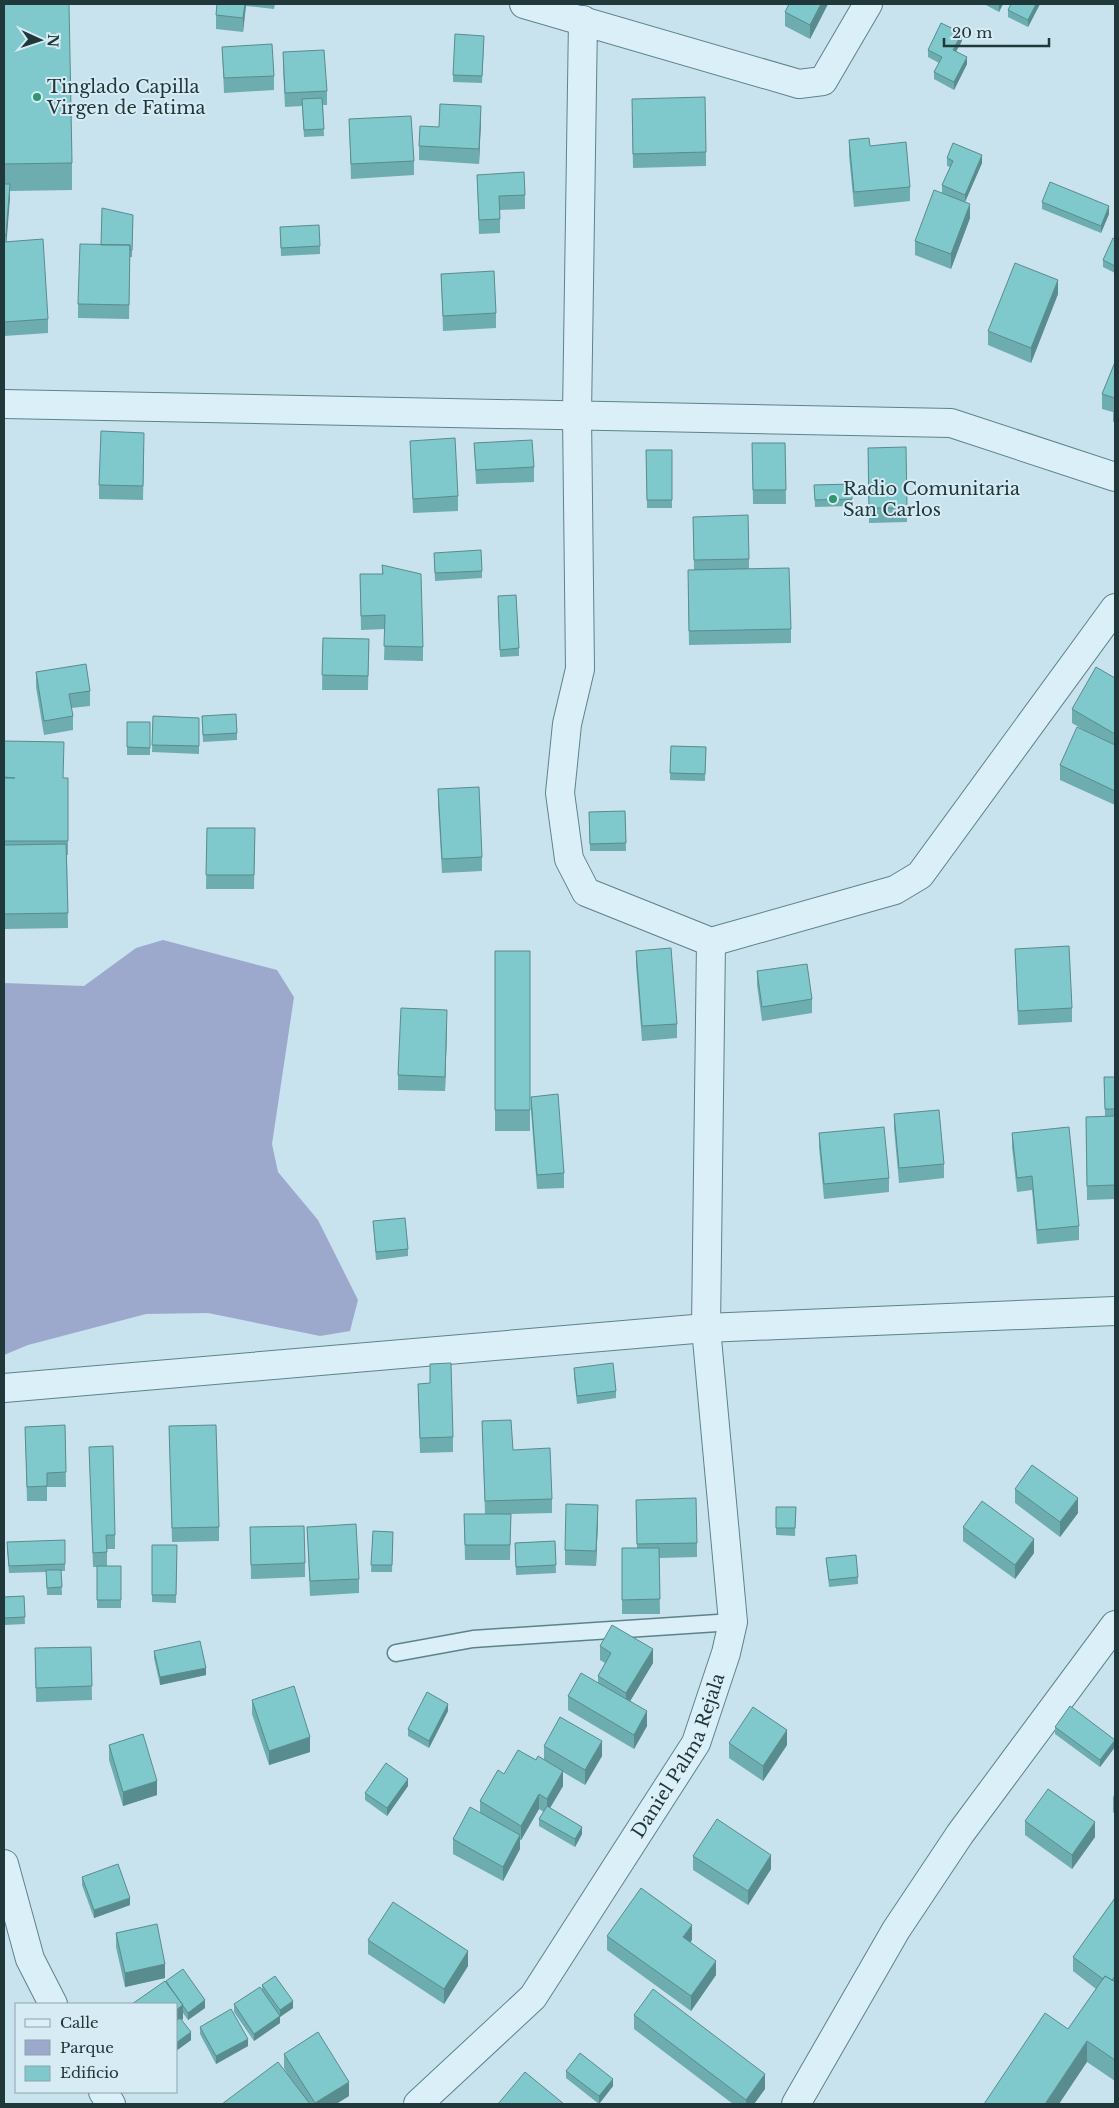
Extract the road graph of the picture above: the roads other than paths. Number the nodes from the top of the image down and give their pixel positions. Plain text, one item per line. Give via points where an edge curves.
1 (524, 4) edge
2 (868, 4) edge
3 (583, 20) junction
4 (4, 404) edge
5 (577, 415) junction
6 (1115, 478) edge
7 (1115, 608) edge
8 (711, 942) junction
9 (1115, 1311) edge
10 (706, 1328) junction
11 (4, 1388) edge
12 (733, 1622) junction
13 (1115, 1625) edge
14 (396, 1653) dead end
15 (4, 1864) edge
16 (53, 2003) edge
17 (104, 2093) edge
18 (111, 2104) edge
19 (418, 2104) edge
20 (796, 2104) edge

1 - 3 street
2 - 3 street via 824,81 799,84
3 - 5 street
4 - 5 street
5 - 6 street via 951,423
5 - 8 street via 580,668 567,724 560,793 569,859 586,892
7 - 8 street via 920,874 895,890
8 - 10 street, Daniel Palma Rejala
9 - 10 street
10 - 11 street
10 - 12 street, Daniel Palma Rejala
12 - 14 lane via 473,1639
12 - 19 street, Daniel Palma Rejala via 696,1743 534,1997
13 - 20 street via 960,1834 896,1930
15 - 16 street via 30,1959
17 - 18 street

